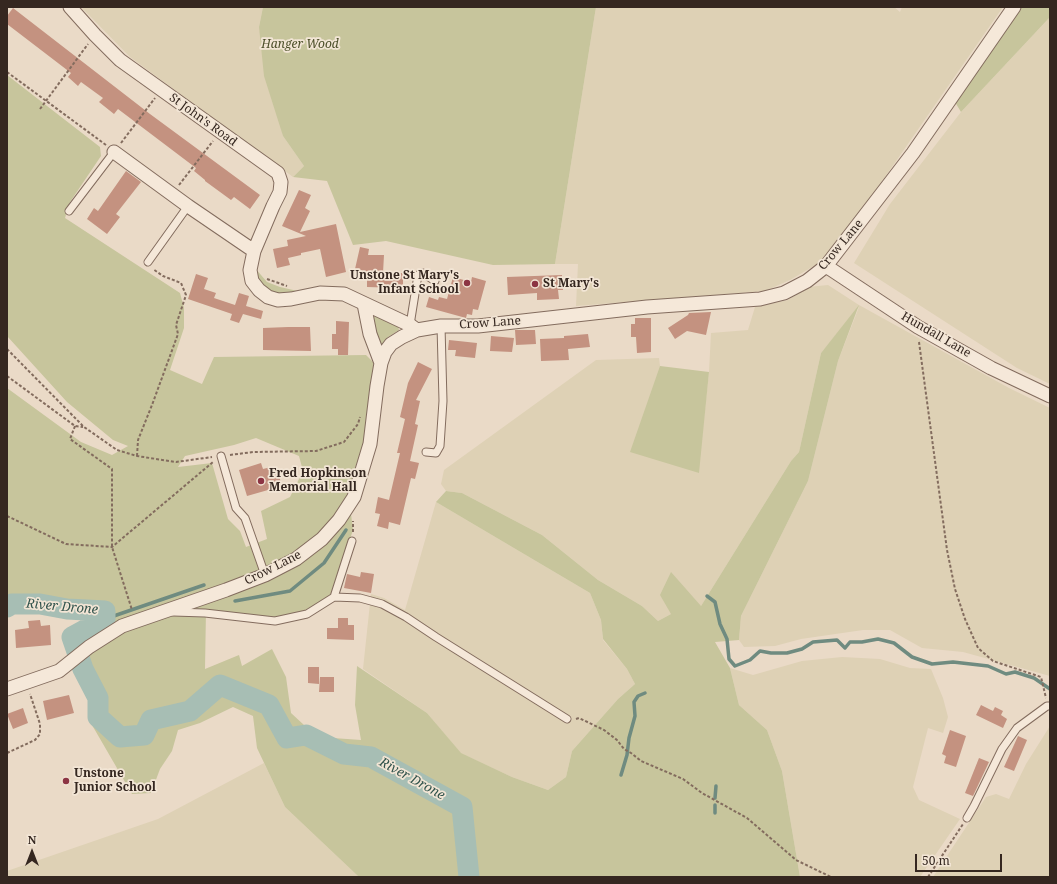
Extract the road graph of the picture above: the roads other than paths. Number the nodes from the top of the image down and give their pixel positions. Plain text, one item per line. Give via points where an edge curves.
1 (70, 7) edge
2 (1014, 7) edge
3 (114, 152) joint
4 (188, 206) junction
5 (69, 211) dead end
6 (254, 252) junction
7 (148, 262) road end
8 (826, 266) junction
9 (435, 281) dead end
10 (364, 304) junction
11 (441, 326) junction
12 (413, 328) junction
13 (381, 363) junction
14 (1050, 396) edge
15 (426, 452) dead end
16 (220, 456) road end
17 (352, 541) dead end
18 (265, 575) junction
19 (334, 597) junction
20 (165, 611) junction
21 (9, 687) edge
22 (1049, 706) edge
23 (567, 720) road end
24 (967, 818) road end

1 - 6 street, St John's Road via 120,60 278,173 281,182 280,192
2 - 8 street, Crow Lane via 913,153
3 - 4 street
3 - 5 lane
4 - 6 street
4 - 7 lane
6 - 10 street, St John's Road via 250,270 252,281 258,290 268,297 278,300 335,293 344,294
8 - 11 street, Crow Lane via 807,281 784,293 760,299 647,307 478,326
8 - 14 street, Hundall Lane via 918,327 992,368
9 - 12 lane via 423,273 418,275
10 - 12 street, St John's Road
10 - 13 street via 370,334
11 - 12 street, Crow Lane
11 - 15 lane via 441,438 436,453
12 - 13 street, Crow Lane via 392,344 385,352
13 - 18 street, Crow Lane via 370,444 354,497 339,520 322,539 296,559
16 - 18 lane via 236,508 245,518
17 - 19 lane
18 - 20 street, Crow Lane
19 - 20 lane via 307,614 275,621
19 - 23 lane via 360,598 382,604 406,616
20 - 21 street, Crow Lane via 122,626 88,647 59,671
22 - 24 lane via 1017,728 1002,749

